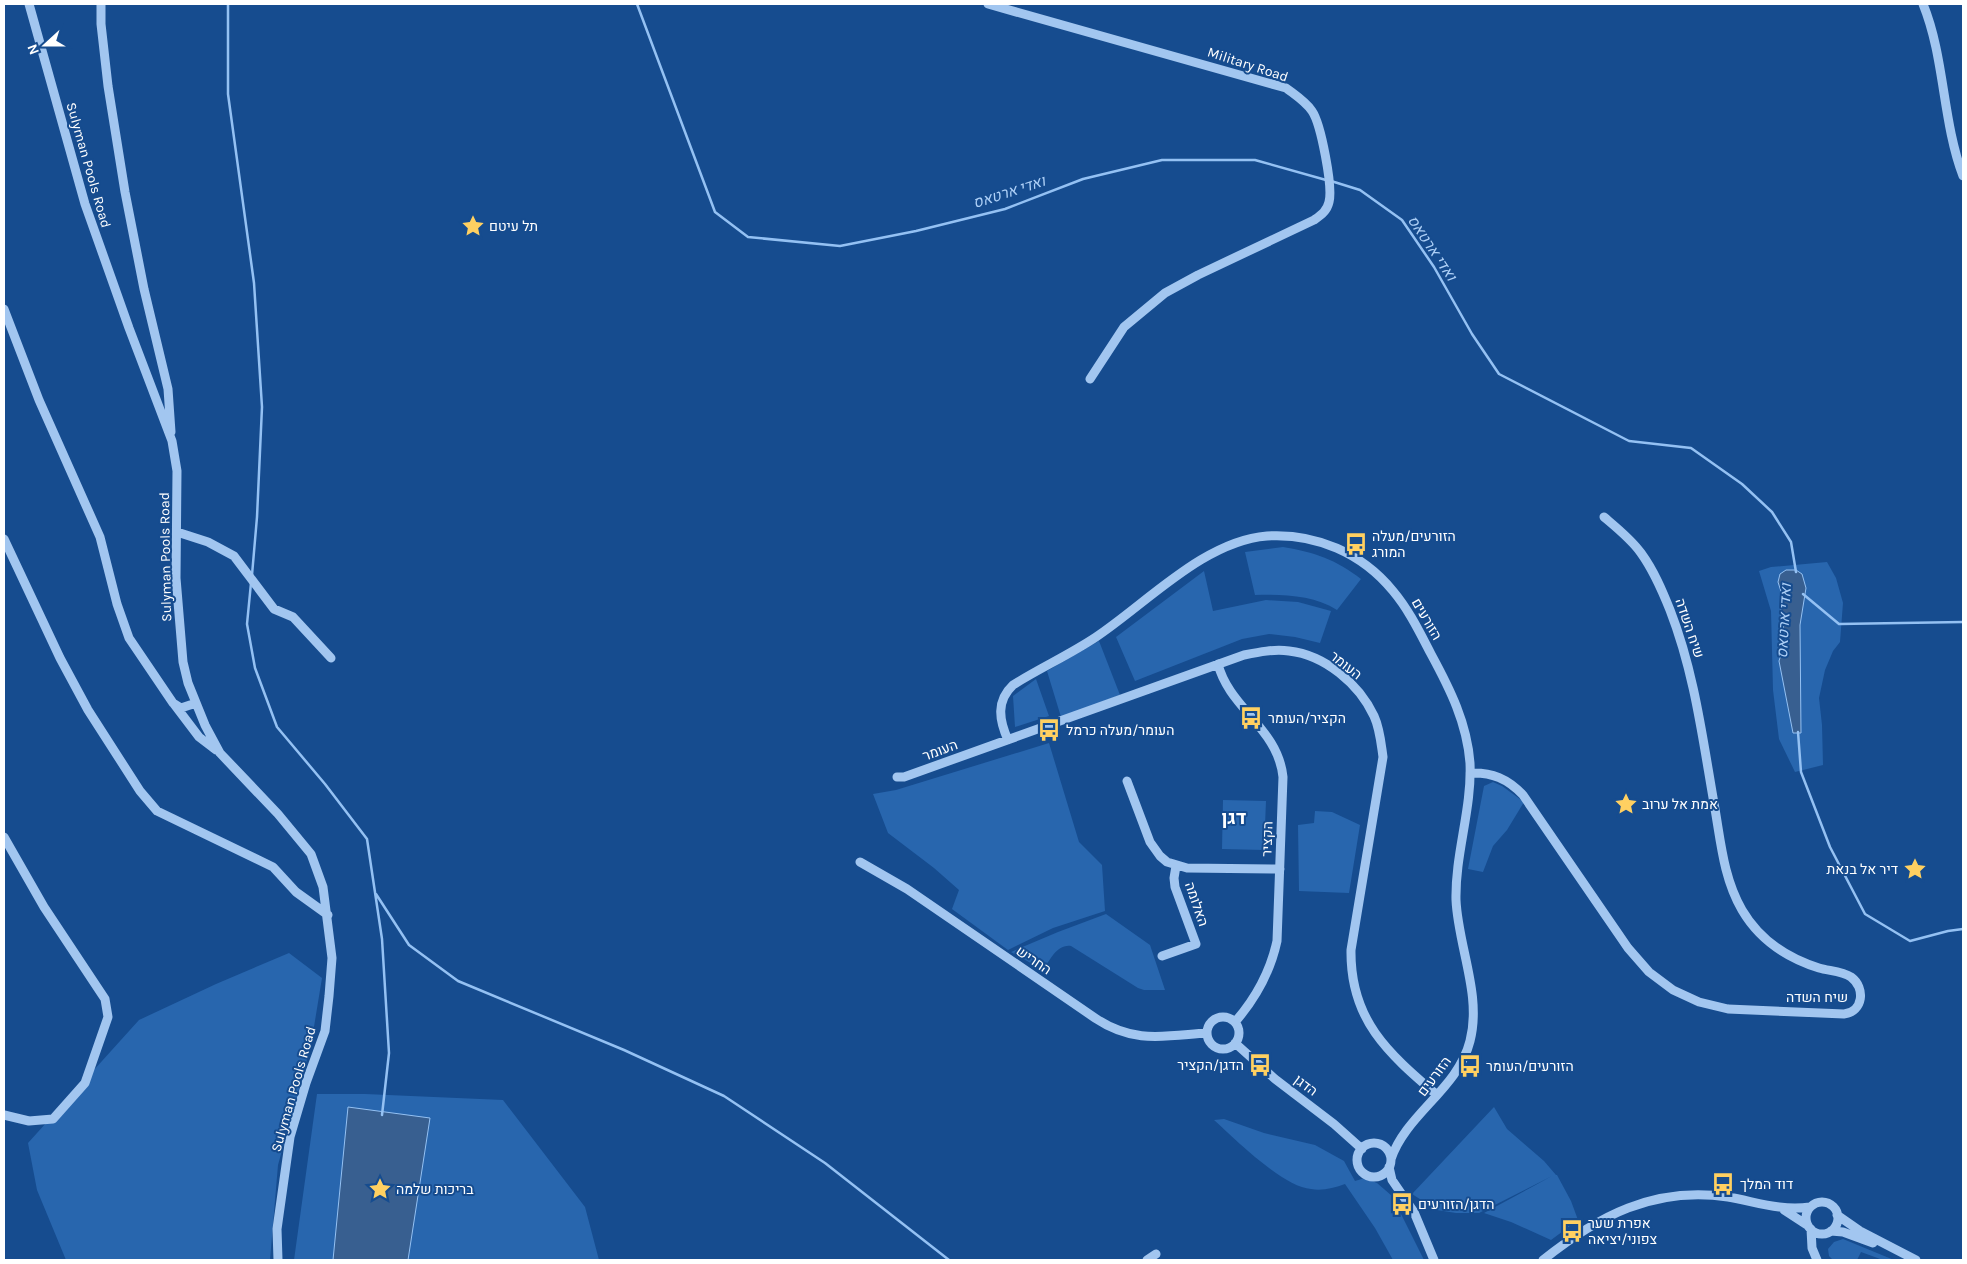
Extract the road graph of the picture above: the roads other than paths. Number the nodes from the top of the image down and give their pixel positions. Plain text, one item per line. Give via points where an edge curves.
1 (28, 4) edge
2 (101, 4) edge
3 (988, 4) edge
4 (1923, 4) edge
5 (1963, 176) edge
6 (4, 309) edge
7 (1090, 378) dead end
8 (172, 441) junction
9 (1604, 517) dead end
10 (177, 532) junction
11 (5, 544) edge
12 (331, 658) dead end
13 (1218, 664) junction
14 (173, 703) junction
15 (196, 703) junction
16 (1008, 740) junction
17 (220, 753) junction
18 (1470, 773) junction
19 (897, 777) dead end
20 (1127, 781) dead end
21 (4, 836) edge
22 (860, 862) dead end
23 (1176, 866) junction
24 (1280, 869) junction
25 (328, 915) junction
26 (1162, 956) dead end
27 (1235, 1022) junction
28 (1207, 1033) junction
29 (1235, 1043) junction
30 (1438, 1095) junction
31 (4, 1115) edge
32 (1406, 1132) junction
33 (1376, 1143) junction
34 (1362, 1148) junction
35 (1390, 1163) junction
36 (1372, 1176) junction
37 (1398, 1188) junction
38 (1810, 1207) junction
39 (1782, 1209) junction
40 (1837, 1215) junction
41 (1809, 1227) junction
42 (1828, 1232) junction
43 (1156, 1254) dead end
44 (1816, 1257) edge
45 (278, 1260) edge
46 (1147, 1260) edge
47 (1434, 1260) edge
48 (1542, 1260) edge
49 (1915, 1260) edge

1 - 8 street, Sulyman Pools Road via 85,204
2 - 8 street via 108,86 125,192 168,389
3 - 7 street, Military Road via 1286,88 1313,112 1325,150 1330,201 1326,211 1314,220 1165,293 1124,326
4 - 5 street via 1931,24 1952,143
6 - 14 street via 100,537 129,638
8 - 10 street, Sulyman Pools Road via 177,471
9 - 18 street, שיח השדה via 1632,542 1651,568 1682,642 1694,691 1724,863 1738,902 1754,926 1776,947 1804,963 1852,978 1860,992 1858,1006 1853,1012 1844,1014 1728,1009 1699,1002 1673,990 1649,972 1628,948 1523,795 1497,776
10 - 12 street via 208,542 234,556 274,609 293,617
10 - 15 street, Sulyman Pools Road via 176,578 183,662
11 - 25 street via 88,710 140,791 157,811 273,867 296,892
13 - 16 street, העומר
13 - 24 street, הקציר via 1227,686 1273,744 1281,762
13 - 30 street, העומר via 1268,650 1291,651 1312,657 1349,681 1374,716 1383,757 1353,934 1352,980 1360,1009 1376,1036 1398,1062
14 - 15 street via 181,708
14 - 17 street via 199,737
15 - 17 street, Sulyman Pools Road
16 - 18 street, הזורעים via 1000,708 1013,685 1097,637 1216,551 1240,541 1289,536 1312,539 1357,558 1394,591 1453,696 1467,740
16 - 19 street, העומר
17 - 25 street, Sulyman Pools Road via 311,854
18 - 30 street, הזורעים via 1456,894 1472,995 1473,1023 1465,1056
20 - 23 street, האלומה via 1153,848 1163,860
21 - 31 street via 44,907 105,999 108,1017 85,1083 53,1119 29,1121
22 - 28 street, החריש via 908,889 1115,1030 1143,1037
23 - 24 street, האלומה
23 - 26 street, האלומה via 1175,887 1196,944
24 - 27 street, הקציר via 1278,930 1271,963 1257,994
25 - 45 street, Sulyman Pools Road via 332,958 325,1031 290,1137 277,1229
27 - 28 street via 1227,1017 1217,1018
27 - 29 street via 1239,1034
28 - 29 street via 1216,1047 1226,1048
29 - 34 street, הדגן
30 - 32 street, הזורעים
32 - 33 street via 1394,1140
32 - 35 street
33 - 34 street
33 - 35 street via 1387,1149
34 - 36 street via 1359,1166
35 - 36 street via 1383,1174
35 - 37 street via 1391,1178
36 - 37 street
37 - 47 street via 1414,1212
38 - 39 street
38 - 40 street via 1828,1203
38 - 41 street via 1806,1215
39 - 41 street
39 - 48 street via 1706,1195 1649,1200 1596,1223
40 - 42 street via 1836,1224
40 - 49 street
41 - 42 street via 1818,1233
41 - 44 street
42 - 44 street via 1817,1245
42 - 49 street via 1850,1234
43 - 46 street

